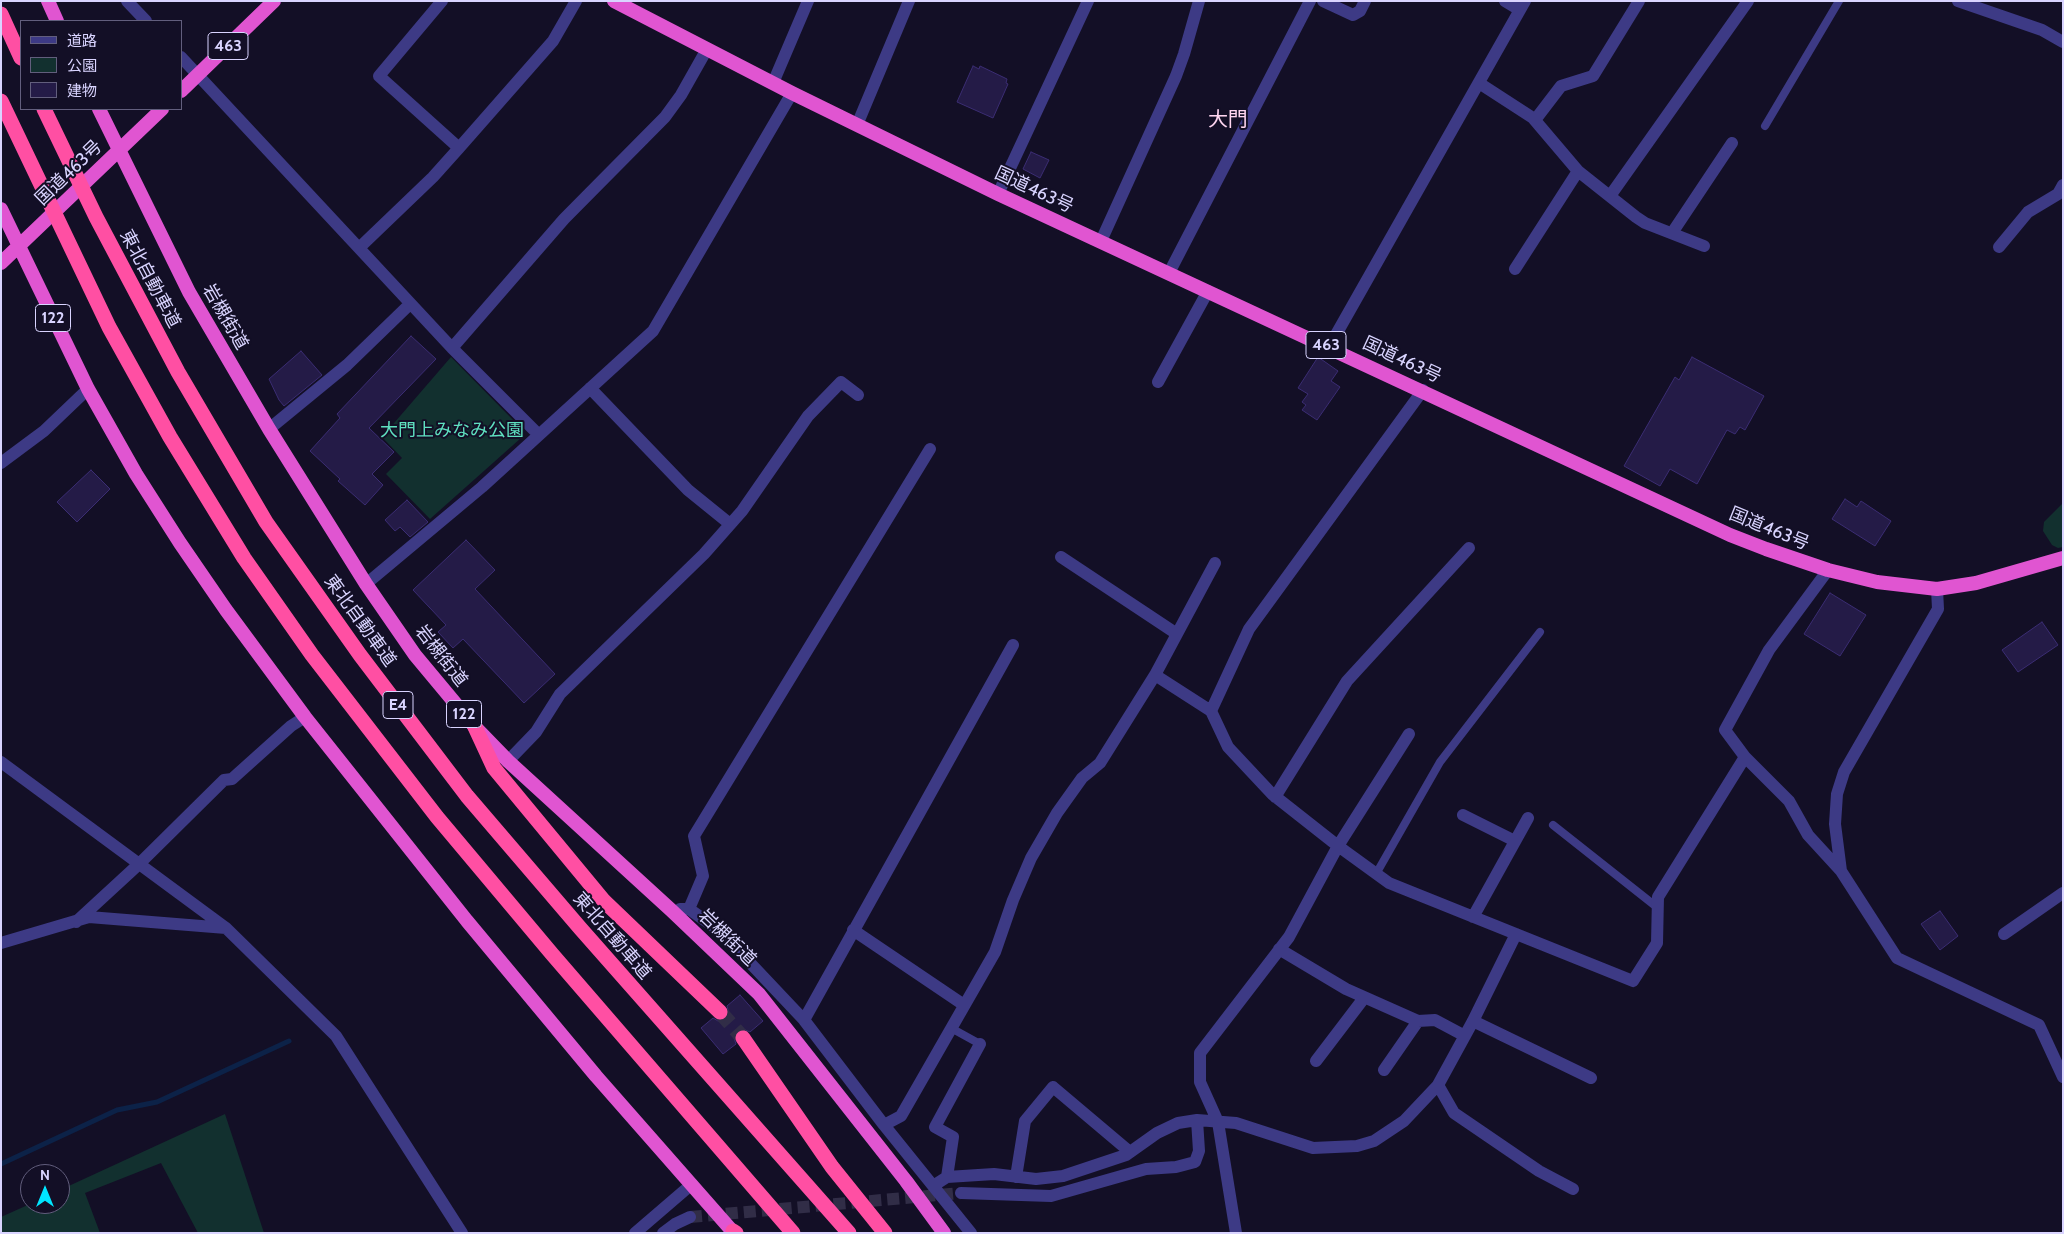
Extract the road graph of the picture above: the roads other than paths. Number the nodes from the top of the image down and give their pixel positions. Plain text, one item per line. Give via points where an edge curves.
1 (48, 1) edge
2 (127, 1) edge
3 (274, 1) edge
4 (442, 1) edge
5 (576, 1) edge
6 (614, 1) edge
7 (808, 1) edge
8 (909, 1) edge
9 (1088, 1) edge
10 (1199, 1) edge
11 (1310, 1) edge
12 (1323, 1) edge
13 (1366, 1) edge
14 (1505, 1) edge
15 (1639, 1) edge
16 (1748, 1) edge
17 (1839, 1) edge
18 (1958, 1) edge
19 (1522, 6) edge
20 (1, 14) edge
21 (57, 20) edge
22 (145, 20) edge
23 (2063, 42) edge
24 (707, 49) junction
25 (20, 56) edge
26 (182, 58) edge
27 (198, 74) junction
28 (773, 83) junction
29 (1479, 83) junction
30 (182, 89) edge
31 (792, 93) junction
32 (1, 101) edge
33 (44, 110) edge
34 (99, 110) edge
35 (161, 110) edge
36 (1535, 120) junction
37 (857, 125) junction
38 (1765, 126) dead end
39 (1732, 143) dead end
40 (458, 148) junction
41 (118, 151) junction
42 (1578, 171) junction
43 (2063, 185) edge
44 (998, 194) junction
45 (1610, 196) junction
46 (1, 209) edge
47 (1672, 233) junction
48 (1101, 241) junction
49 (1704, 246) dead end
50 (18, 247) junction
51 (359, 248) junction
52 (1999, 248) dead end
53 (1, 263) edge
54 (1514, 269) dead end
55 (1169, 273) junction
56 (1208, 291) junction
57 (410, 304) junction
58 (1329, 347) junction
59 (452, 348) junction
60 (1158, 382) dead end
61 (590, 388) junction
62 (88, 389) junction
63 (1423, 390) junction
64 (858, 395) dead end
65 (269, 429) junction
66 (539, 435) junction
67 (930, 449) dead end
68 (1, 463) edge
69 (730, 524) junction
70 (1469, 548) dead end
71 (1061, 557) dead end
72 (2063, 558) edge
73 (1215, 563) dead end
74 (1828, 570) junction
75 (366, 584) junction
76 (1937, 589) junction
77 (1540, 632) dead end
78 (1177, 634) junction
79 (1013, 645) dead end
80 (1155, 674) junction
81 (1211, 711) junction
82 (305, 718) junction
83 (475, 727) junction
84 (1409, 734) dead end
85 (1745, 757) junction
86 (508, 761) junction
87 (1, 762) edge
88 (1275, 796) junction
89 (1463, 815) dead end
90 (1528, 818) dead end
91 (1553, 825) dead end
92 (1515, 841) junction
93 (1338, 846) junction
94 (140, 864) junction
95 (1841, 871) junction
96 (1376, 874) junction
97 (2063, 893) edge
98 (1658, 908) junction
99 (689, 909) junction
100 (671, 910) junction
101 (1473, 917) junction
102 (76, 922) junction
103 (226, 928) junction
104 (854, 930) junction
105 (1516, 934) junction
106 (2004, 934) dead end
107 (1, 943) edge
108 (1279, 949) junction
109 (1364, 998) junction
110 (964, 1005) junction
111 (720, 1012) tunnel mouth
112 (804, 1020) junction
113 (1418, 1021) junction
114 (1473, 1021) junction
115 (951, 1028) junction
116 (1465, 1036) junction
117 (743, 1038) tunnel mouth
118 (980, 1044) joint
119 (1316, 1061) dead end
120 (2060, 1064) edge
121 (1384, 1070) dead end
122 (2063, 1077) edge
123 (1591, 1078) dead end
124 (1438, 1085) junction
125 (1197, 1120) junction
126 (1218, 1122) junction
127 (884, 1125) junction
128 (1130, 1152) junction
129 (947, 1177) junction
130 (1016, 1177) junction
131 (692, 1184) junction
132 (933, 1186) junction
133 (1573, 1190) dead end
134 (961, 1193) tunnel mouth
135 (690, 1217) tunnel mouth
136 (1231, 1230) edge
137 (734, 1232) edge
138 (462, 1233) edge
139 (635, 1233) edge
140 (663, 1233) edge
141 (794, 1233) edge
142 (849, 1233) edge
143 (884, 1233) edge
144 (944, 1233) edge
145 (971, 1233) edge

1 - 21 highway
2 - 22 street
3 - 27 highway, 463
4 - 40 street via 379,76
5 - 40 street via 553,41
6 - 24 highway, 国道463号 / 463
7 - 28 street
8 - 37 street
9 - 44 street
10 - 48 street via 1176,76
11 - 55 street
12 - 13 street via 1353,15 1360,12
14 - 19 street
15 - 36 street via 1593,76 1561,86
16 - 45 street
17 - 38 lane
18 - 23 street via 2042,30
19 - 29 street
20 - 25 highway
24 - 28 highway, 国道463号 / 463
24 - 59 street via 665,117 564,219
26 - 27 street
27 - 30 highway, 463
27 - 51 street
28 - 31 highway, 国道463号 / 463
29 - 36 street
29 - 58 street
31 - 37 highway, 国道463号 / 463
31 - 61 street via 653,331
32 - 141 highway, E4 via 109,327 180,453 272,599 312,656 437,817
33 - 142 highway, 東北自動車道 / E4 via 96,217 178,372 266,522 360,656 467,796
34 - 41 highway, 岩槻街道 / 122
35 - 41 highway, 国道463号
36 - 42 street
37 - 44 highway, 国道463号 / 463
39 - 47 street
40 - 51 street via 433,177
41 - 50 highway, 国道463号
41 - 65 highway, 岩槻街道 / 122 via 189,292
42 - 45 street
42 - 54 street
43 - 52 street via 2058,194 2028,212
44 - 48 highway, 国道463号 / 463
45 - 47 street via 1645,223
46 - 50 highway, 122
47 - 49 street
48 - 55 highway, 国道463号 / 463
50 - 53 highway, 国道463号
50 - 62 highway, 122
51 - 57 street
55 - 56 highway, 国道463号 / 463
56 - 58 highway, 国道463号 / 463
56 - 60 street
57 - 59 street
57 - 65 street via 347,365
58 - 63 highway, 国道463号 / 463
59 - 66 street
61 - 66 street
61 - 69 street via 688,490
62 - 68 street via 44,431
62 - 82 highway, 122 via 180,544
63 - 74 highway, 国道463号 / 463 via 1730,535
63 - 81 street via 1249,629
64 - 69 street via 840,382 808,416
65 - 75 highway, 岩槻街道 / 122
66 - 75 street
67 - 99 street via 694,836 702,876
69 - 86 street via 704,554 560,694 536,732
70 - 88 street via 1347,681
71 - 78 street
72 - 76 highway, 国道463号 / 463 via 1976,583
73 - 78 street
74 - 76 highway, 国道463号 / 463 via 1887,583
74 - 85 street via 1769,650 1725,730
75 - 83 highway, 岩槻街道 / 122 via 414,655
76 - 95 street via 1938,609 1844,772 1837,794 1835,824
77 - 96 lane via 1440,762
78 - 80 street
79 - 104 street
80 - 81 street
80 - 110 street via 1100,763 1082,778 1031,858 1012,900 995,952
81 - 88 street via 1228,747
82 - 94 street via 291,726 232,779 224,780
82 - 131 highway, 122 via 596,1076
83 - 86 highway, 岩槻街道 / 122
83 - 111 highway via 494,768 604,901
84 - 93 street
85 - 95 street via 1789,801 1808,835
85 - 98 street via 1658,897
86 - 100 highway, 岩槻街道 / 122
87 - 94 street
88 - 93 street
89 - 92 street
90 - 92 street
91 - 98 lane
92 - 101 street
93 - 96 street
93 - 108 street via 1290,937
94 - 102 street
94 - 103 street
95 - 120 street via 1897,958 2039,1025
96 - 101 street via 1389,883
97 - 106 street
98 - 105 street via 1657,943 1633,980
99 - 100 street
99 - 112 street via 720,931
100 - 144 highway, 岩槻街道 / 122 via 759,994
101 - 105 street
102 - 103 street via 89,917
102 - 107 street
103 - 138 street via 336,1036
104 - 110 street
104 - 112 street
105 - 114 street
108 - 109 street
108 - 126 street via 1200,1053 1200,1082
109 - 113 street
109 - 119 street
110 - 115 street
112 - 127 street
113 - 116 street via 1435,1020
113 - 121 street
114 - 116 street
114 - 123 street
115 - 118 lane
115 - 127 street via 901,1116
116 - 124 street
117 - 143 highway via 832,1166
118 - 129 street via 934,1127 953,1138
120 - 122 street
124 - 126 street via 1404,1121 1374,1141 1357,1146 1313,1148 1236,1123
124 - 133 street via 1454,1113 1539,1171
125 - 126 street
125 - 128 street via 1178,1123 1157,1133
125 - 134 street via 1199,1151 1195,1162 1146,1169 1052,1196
126 - 136 street
127 - 132 street
128 - 130 street via 1063,1176 1036,1180
128 - 130 street via 1053,1087 1025,1121
129 - 130 street via 994,1174
129 - 132 street
131 - 137 highway, 122
131 - 139 street
132 - 145 street
135 - 140 street

